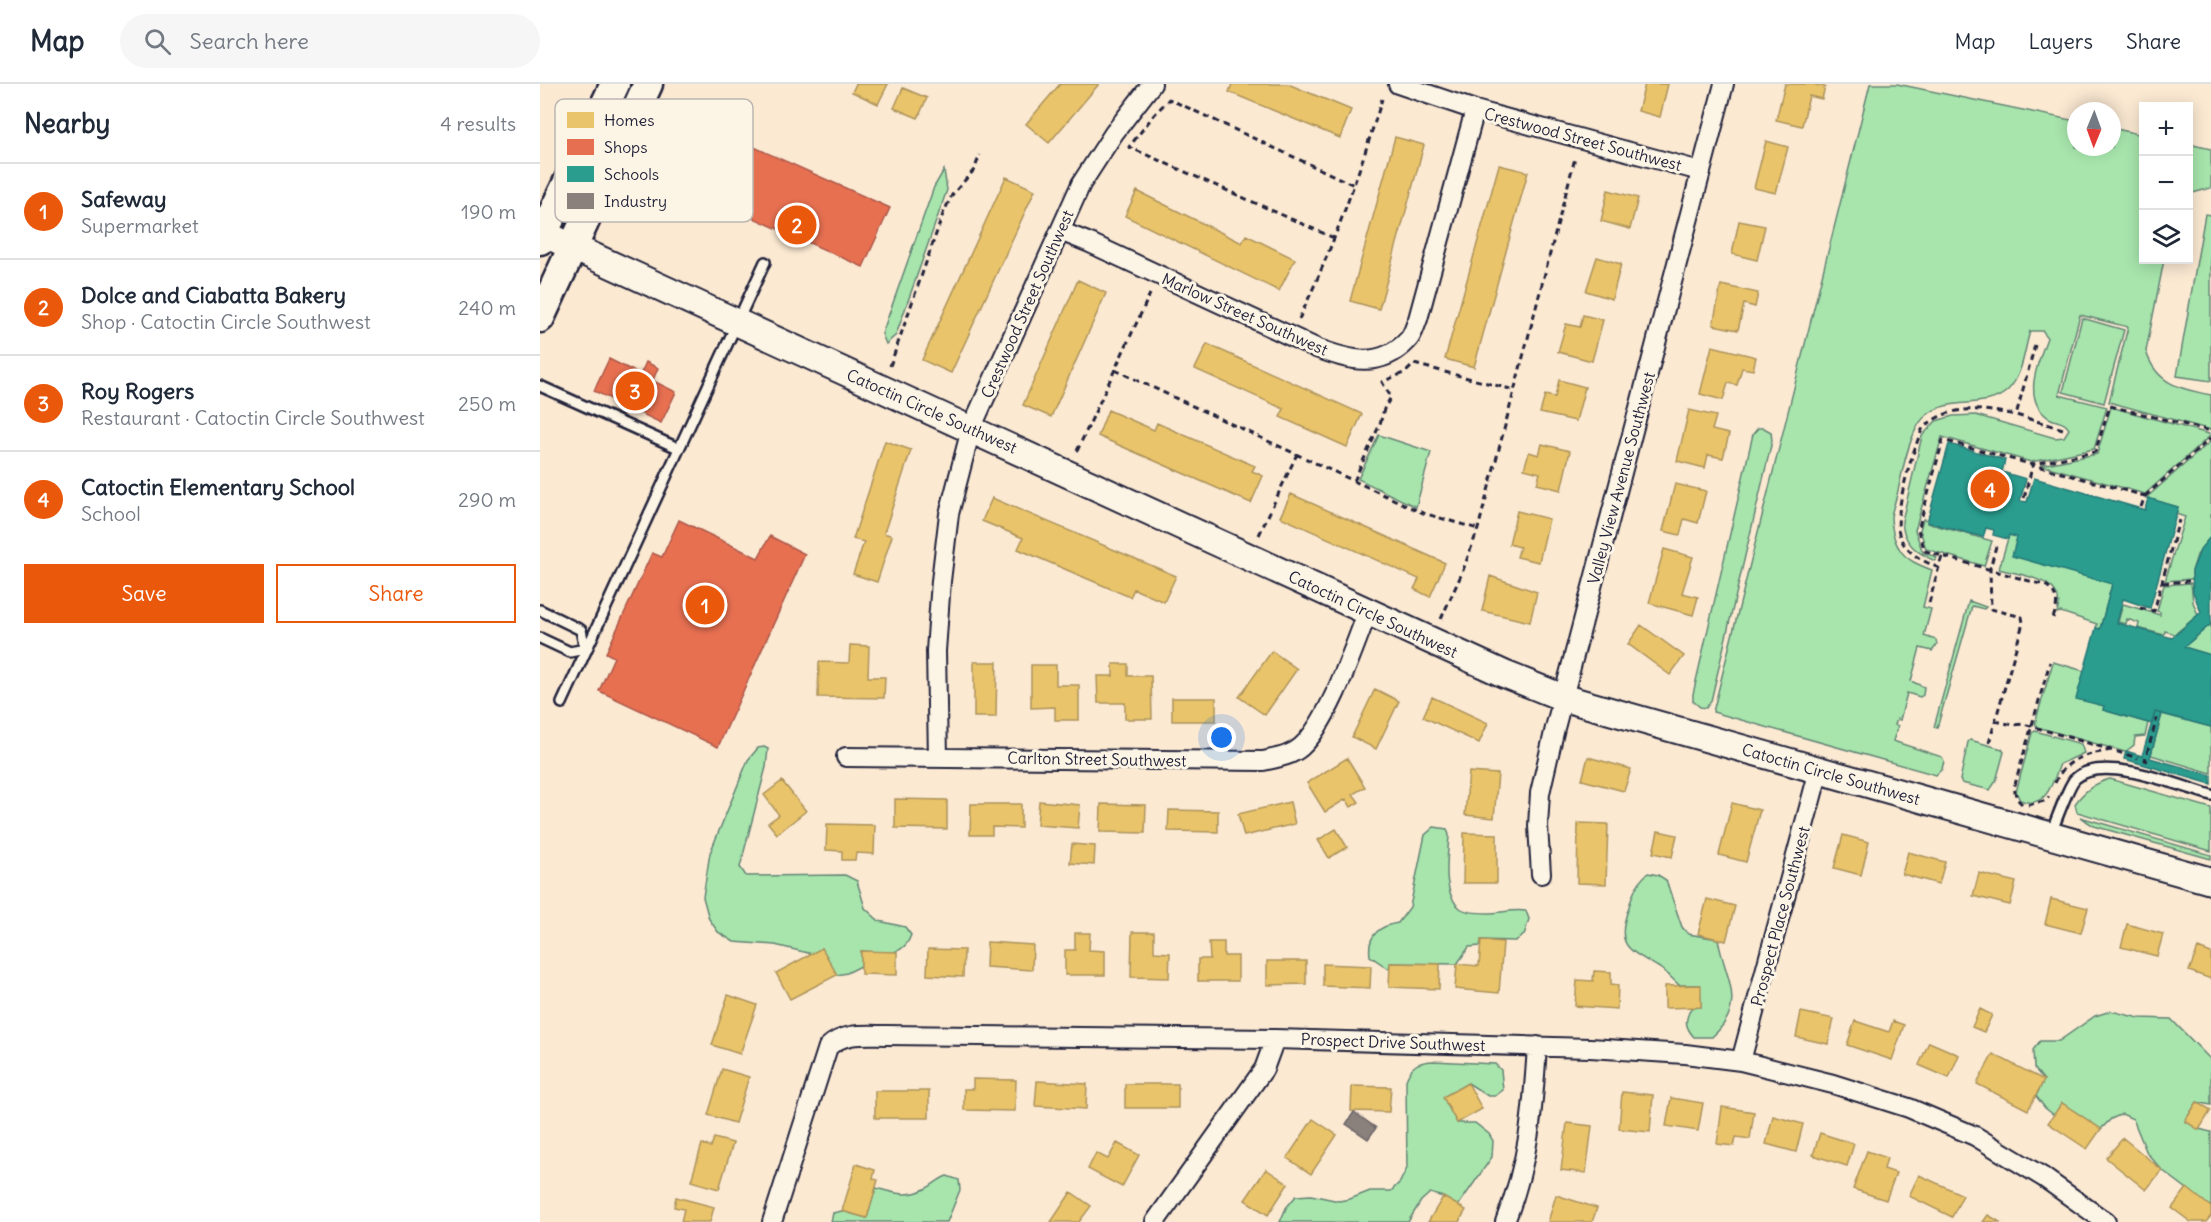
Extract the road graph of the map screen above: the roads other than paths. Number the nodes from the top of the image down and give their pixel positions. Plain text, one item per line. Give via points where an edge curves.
1 (615, 84) edge
2 (648, 84) edge
3 (1152, 84) edge
4 (1398, 84) edge
5 (1724, 84) edge
6 (608, 99) edge
7 (641, 99) edge
8 (1475, 110) junction
9 (1700, 171) junction
10 (555, 206) edge
11 (584, 222) edge
12 (1060, 231) junction
13 (541, 235) edge
14 (573, 246) junction
15 (765, 262) dead end
16 (540, 318) edge
17 (737, 323) junction
18 (540, 386) edge
19 (971, 429) junction
20 (678, 448) junction
21 (540, 610) edge
22 (1368, 611) junction
23 (540, 638) edge
24 (585, 650) junction
25 (1564, 698) junction
26 (562, 703) dead end
27 (846, 757) dead end
28 (938, 758) junction
29 (1819, 770) junction
30 (2211, 795) edge
31 (2050, 836) junction
32 (1541, 874) dead end
33 (2211, 881) edge
34 (1275, 1039) junction
35 (1537, 1046) junction
36 (1741, 1061) junction
37 (771, 1222) edge
38 (1155, 1222) edge
39 (1505, 1222) edge
40 (2106, 1222) edge

1 - 6 main road
2 - 7 main road
3 - 12 street, Crestwood Street Southwest via 1081,184
4 - 8 street, Crestwood Street Southwest
5 - 9 street, Valley View Avenue Southwest
8 - 9 street, Crestwood Street Southwest
8 - 12 street, Marlow Street Southwest via 1419,319 1409,339 1392,352 1369,361 1346,359 1316,348
9 - 25 street, Valley View Avenue Southwest
10 - 13 main road
11 - 14 main road
12 - 19 street, Crestwood Street Southwest
13 - 14 main road, Catoctin Circle Southwest
14 - 16 main road
14 - 17 main road, Catoctin Circle Southwest
15 - 17 lane
17 - 19 main road, Catoctin Circle Southwest
17 - 20 lane
18 - 20 lane
19 - 22 main road, Catoctin Circle Southwest
19 - 28 street, Crestwood Street Southwest via 949,514 941,581 936,651
20 - 24 lane
21 - 24 lane via 581,630
22 - 25 main road, Catoctin Circle Southwest
22 - 28 street, Carlton Street Southwest via 1320,723 1300,748 1283,757 1263,761
23 - 24 lane via 570,652
24 - 26 lane
25 - 29 main road, Catoctin Circle Southwest
25 - 32 street, Valley View Avenue Southwest via 1540,793
27 - 28 street, Carlton Street Southwest
29 - 31 main road, Catoctin Circle Southwest
29 - 36 street, Prospect Place Southwest
30 - 31 lane via 2119,769 2090,771 2075,778
31 - 33 main road, Catoctin Circle Southwest
34 - 35 street, Prospect Drive Southwest
34 - 37 street, Prospect Drive Southwest via 885,1035 837,1039 828,1047
34 - 38 street via 1264,1069
35 - 36 street, Prospect Drive Southwest
35 - 39 street via 1525,1162
36 - 40 street, Prospect Drive Southwest via 1909,1108 1975,1136 2043,1177

